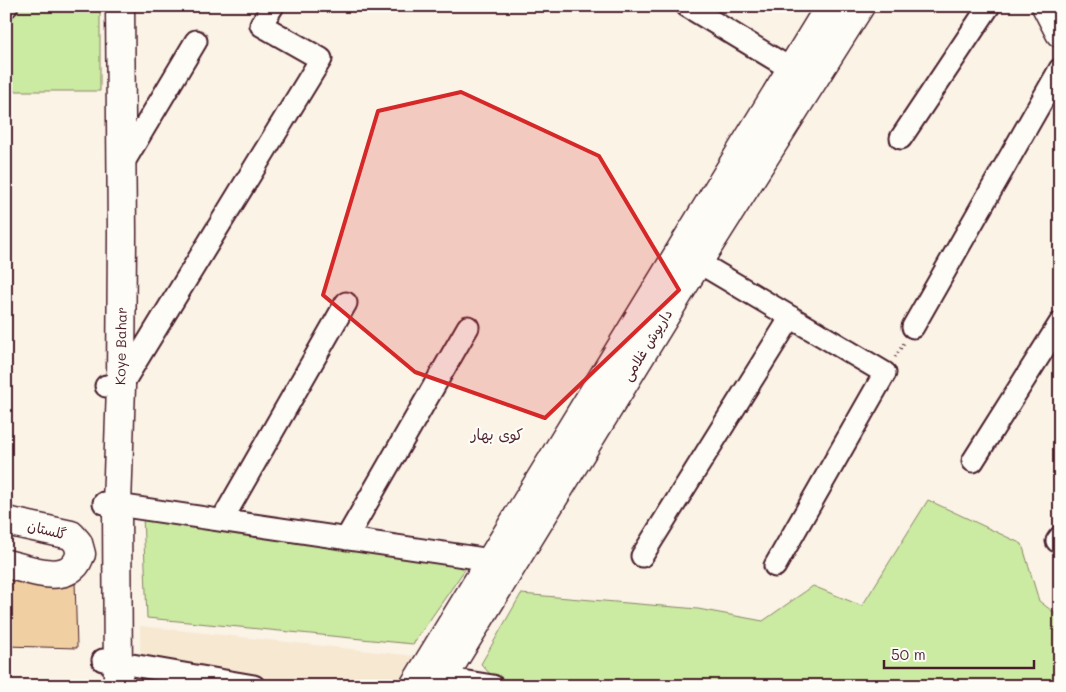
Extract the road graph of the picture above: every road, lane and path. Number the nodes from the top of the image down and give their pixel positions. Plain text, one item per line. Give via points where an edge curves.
1 (107, 6) edge
2 (120, 6) edge
3 (273, 6) edge
4 (687, 6) edge
5 (830, 6) edge
6 (860, 6) edge
7 (989, 6) edge
8 (1046, 6) edge
9 (1060, 33) edge
10 (196, 42) dead end
11 (791, 69) junction
12 (1060, 69) edge
13 (901, 138) dead end
14 (122, 165) junction
15 (698, 262) junction
16 (346, 303) dead end
17 (790, 317) junction
18 (1060, 323) edge
19 (468, 327) dead end
20 (913, 327) joint
21 (886, 373) junction
22 (114, 386) junction
23 (973, 462) dead end
24 (556, 473) junction
25 (110, 504) junction
26 (222, 520) junction
27 (6, 521) edge
28 (346, 539) junction
29 (642, 556) dead end
30 (491, 560) junction
31 (6, 564) edge
32 (775, 566) dead end
33 (111, 674) edge
34 (440, 682) edge
35 (254, 686) edge
36 (414, 686) edge
37 (494, 686) edge

1 - 22 street, Koye Bahar
2 - 14 street, Koye Bahar
3 - 22 street via 261,25 321,59
4 - 11 street
5 - 11 street, داریوش غلامی
6 - 15 street, داریوش غلامی
7 - 13 street
8 - 9 street
10 - 14 street
11 - 24 street, داریوش غلامی
12 - 20 street
14 - 22 street, Koye Bahar
15 - 17 street
15 - 24 street, داریوش غلامی
16 - 26 street
17 - 21 street
17 - 29 street
18 - 23 street
19 - 28 street
20 - 21 path
21 - 32 street
22 - 25 street, Koye Bahar
24 - 30 street, داریوش غلامی
24 - 34 street, داریوش غلامی
25 - 26 street
25 - 33 street, Koye Bahar
26 - 28 street
27 - 31 street, گلستان via 71,535 81,554 75,565 51,574
28 - 30 street
30 - 36 street, داریوش غلامی
33 - 35 street
34 - 37 street

